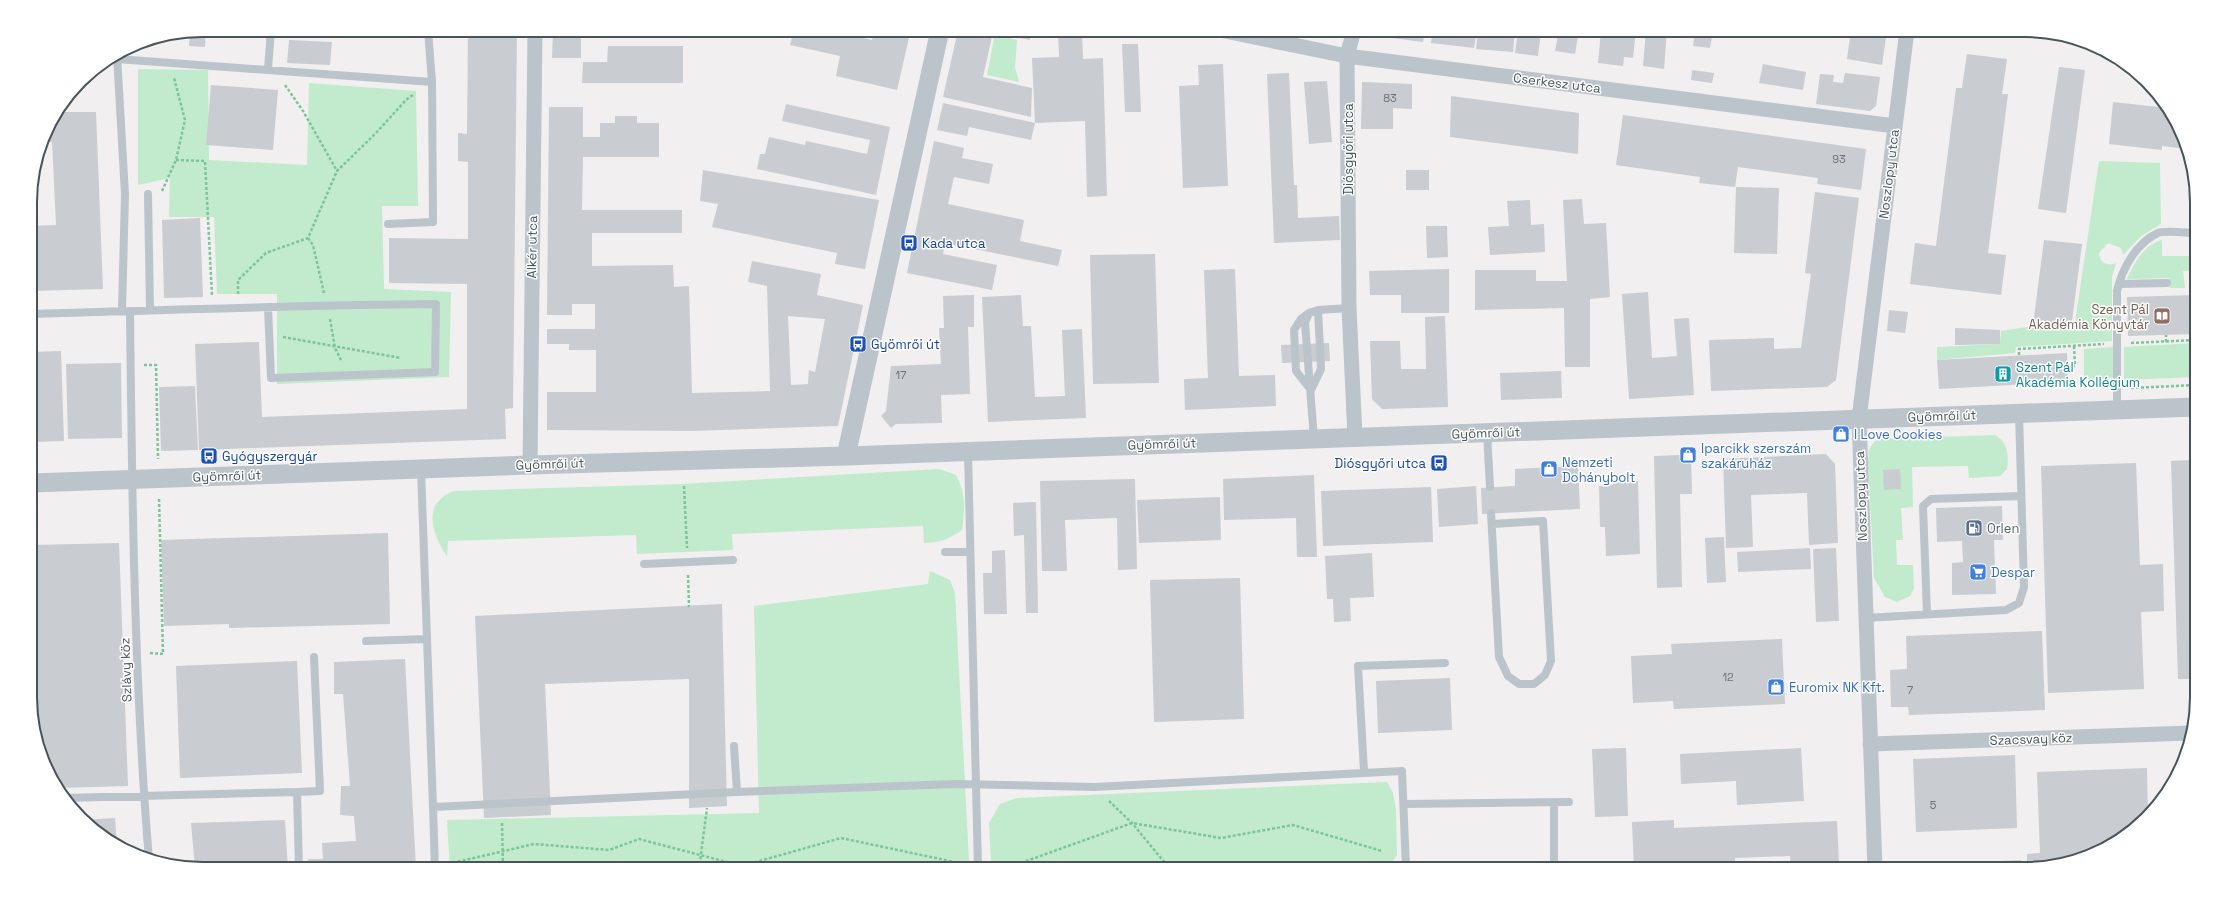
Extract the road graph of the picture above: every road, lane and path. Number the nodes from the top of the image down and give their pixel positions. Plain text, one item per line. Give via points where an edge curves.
1 (271, 37) edge
2 (429, 37) edge
3 (534, 37) edge
4 (938, 37) edge
5 (1254, 37) edge
6 (1352, 37) edge
7 (1906, 37) edge
8 (1347, 56) junction
9 (122, 57) edge
10 (117, 60) edge
11 (170, 62) junction
12 (271, 70) junction
13 (432, 82) junction
14 (1895, 126) junction
15 (176, 160) junction
16 (337, 171) junction
17 (148, 194) joint
18 (388, 224) dead end
19 (2190, 233) edge
20 (2167, 283) dead end
21 (2119, 284) junction
22 (268, 306) junction
23 (213, 308) junction
24 (238, 308) junction
25 (1349, 308) junction
26 (150, 310) junction
27 (1318, 310) junction
28 (126, 311) junction
29 (1308, 313) junction
30 (37, 314) edge
31 (2166, 334) dead end
32 (269, 335) junction
33 (2190, 340) edge
34 (2166, 342) junction
35 (2118, 343) junction
36 (2074, 346) junction
37 (2019, 355) dead end
38 (404, 358) dead end
39 (156, 365) dead end
40 (2068, 367) dead end
41 (1311, 390) junction
42 (2190, 407) edge
43 (2117, 410) junction
44 (2019, 413) junction
45 (1859, 419) junction
46 (1487, 433) junction
47 (1314, 438) junction
48 (1355, 438) junction
49 (968, 451) junction
50 (846, 456) junction
51 (158, 461) dead end
52 (530, 464) junction
53 (420, 469) junction
54 (132, 479) junction
55 (37, 483) edge
56 (1490, 487) dead end
57 (159, 493) dead end
58 (2021, 496) junction
59 (1491, 513) dead end
60 (1492, 524) junction
61 (945, 552) dead end
62 (970, 552) junction
63 (733, 560) dead end
64 (644, 564) dead end
65 (1927, 614) junction
66 (1865, 618) junction
67 (427, 639) junction
68 (366, 641) dead end
69 (163, 654) dead end
70 (314, 656) dead end
71 (1445, 663) dead end
72 (2186, 733) edge
73 (1870, 744) junction
74 (734, 746) dead end
75 (1364, 772) junction
76 (976, 784) junction
77 (1095, 786) junction
78 (297, 792) junction
79 (737, 792) junction
80 (144, 796) junction
81 (72, 798) edge
82 (1554, 802) junction
83 (1569, 802) dead end
84 (1404, 804) junction
85 (433, 807) junction
86 (707, 807) dead end
87 (1132, 823) junction
88 (502, 824) dead end
89 (1382, 851) dead end
90 (503, 852) junction
91 (148, 853) edge
92 (700, 856) junction
93 (299, 862) edge
94 (435, 862) edge
95 (460, 862) edge
96 (503, 862) edge
97 (700, 862) edge
98 (725, 862) edge
99 (756, 862) edge
100 (954, 862) edge
101 (978, 862) edge
102 (1024, 862) edge
103 (1164, 862) edge
104 (1406, 862) edge
105 (1554, 862) edge
106 (1876, 862) edge

1 - 12 lane
2 - 13 lane
3 - 52 street, Alkér utca
4 - 50 street
5 - 8 street, Cserkesz utca
6 - 8 street, Diósgyőri utca
7 - 14 street, Noszlopy utca
8 - 14 street, Cserkesz utca
8 - 25 street, Diósgyőri utca
9 - 11 lane
10 - 28 lane, Szlávy köz via 125,194
11 - 12 lane
11 - 15 path via 185,120
12 - 13 lane
12 - 16 path via 303,111
13 - 16 path via 406,100
13 - 18 lane via 433,222
14 - 45 street, Noszlopy utca
15 - 17 path via 160,194
15 - 23 path via 206,161
16 - 24 path via 308,238 266,253 238,280
17 - 26 lane
19 - 21 lane via 2158,233 2143,244 2128,261
20 - 21 lane
21 - 35 lane
22 - 24 lane
22 - 32 lane
22 - 32 lane via 436,304 435,372 271,378
23 - 24 lane
23 - 26 lane
25 - 27 lane
25 - 48 street, Diósgyőri utca
26 - 28 lane
27 - 29 lane
27 - 41 lane via 1322,369
28 - 30 lane
28 - 54 lane, Szlávy köz
29 - 41 lane via 1305,323
29 - 41 lane via 1294,330 1296,371
31 - 34 path
32 - 38 path
33 - 34 path
34 - 35 path
35 - 36 path
35 - 43 lane
36 - 37 path via 2019,349
36 - 40 path via 2075,366
39 - 51 path
41 - 47 lane
42 - 43 street, Gyömrői út
43 - 44 street, Gyömrői út
44 - 45 street, Gyömrői út
44 - 58 lane
45 - 46 street, Gyömrői út
45 - 66 street, Noszlopy utca
46 - 48 street, Gyömrői út
46 - 56 lane
47 - 48 street, Gyömrői út
47 - 49 street, Gyömrői út
49 - 50 street, Gyömrői út
49 - 62 lane
50 - 52 street, Gyömrői út
52 - 53 street, Gyömrői út
53 - 54 street, Gyömrői út
53 - 67 lane
54 - 55 street, Gyömrői út
54 - 80 lane, Szlávy köz
57 - 69 path
58 - 65 lane via 2024,587 2019,603 2006,610
58 - 65 lane via 1931,499 1923,506
59 - 60 lane
60 - 60 lane via 1499,657 1508,676 1519,684 1534,684 1545,675 1551,661 1543,521
61 - 62 lane
62 - 76 lane
63 - 64 lane
65 - 66 lane
66 - 73 street, Noszlopy utca
67 - 68 lane
67 - 85 lane
70 - 78 lane via 320,791
71 - 75 lane via 1358,666
72 - 73 street, Szacsvay köz
73 - 106 street, Noszlopy utca
74 - 79 lane
75 - 77 lane
75 - 84 lane via 1402,771
76 - 77 lane
76 - 79 lane
76 - 101 lane
77 - 87 path
78 - 80 lane
78 - 93 lane
79 - 85 lane
80 - 81 lane
80 - 91 lane, Szlávy köz
82 - 83 lane
82 - 84 lane
82 - 105 lane
84 - 104 lane
85 - 94 lane
86 - 92 path
87 - 89 path via 1221,838 1293,825
87 - 102 path
87 - 103 path
88 - 90 path
90 - 92 path via 534,844 609,850 639,839
90 - 95 path
90 - 96 path
92 - 97 path
92 - 98 path
99 - 100 path via 841,838

